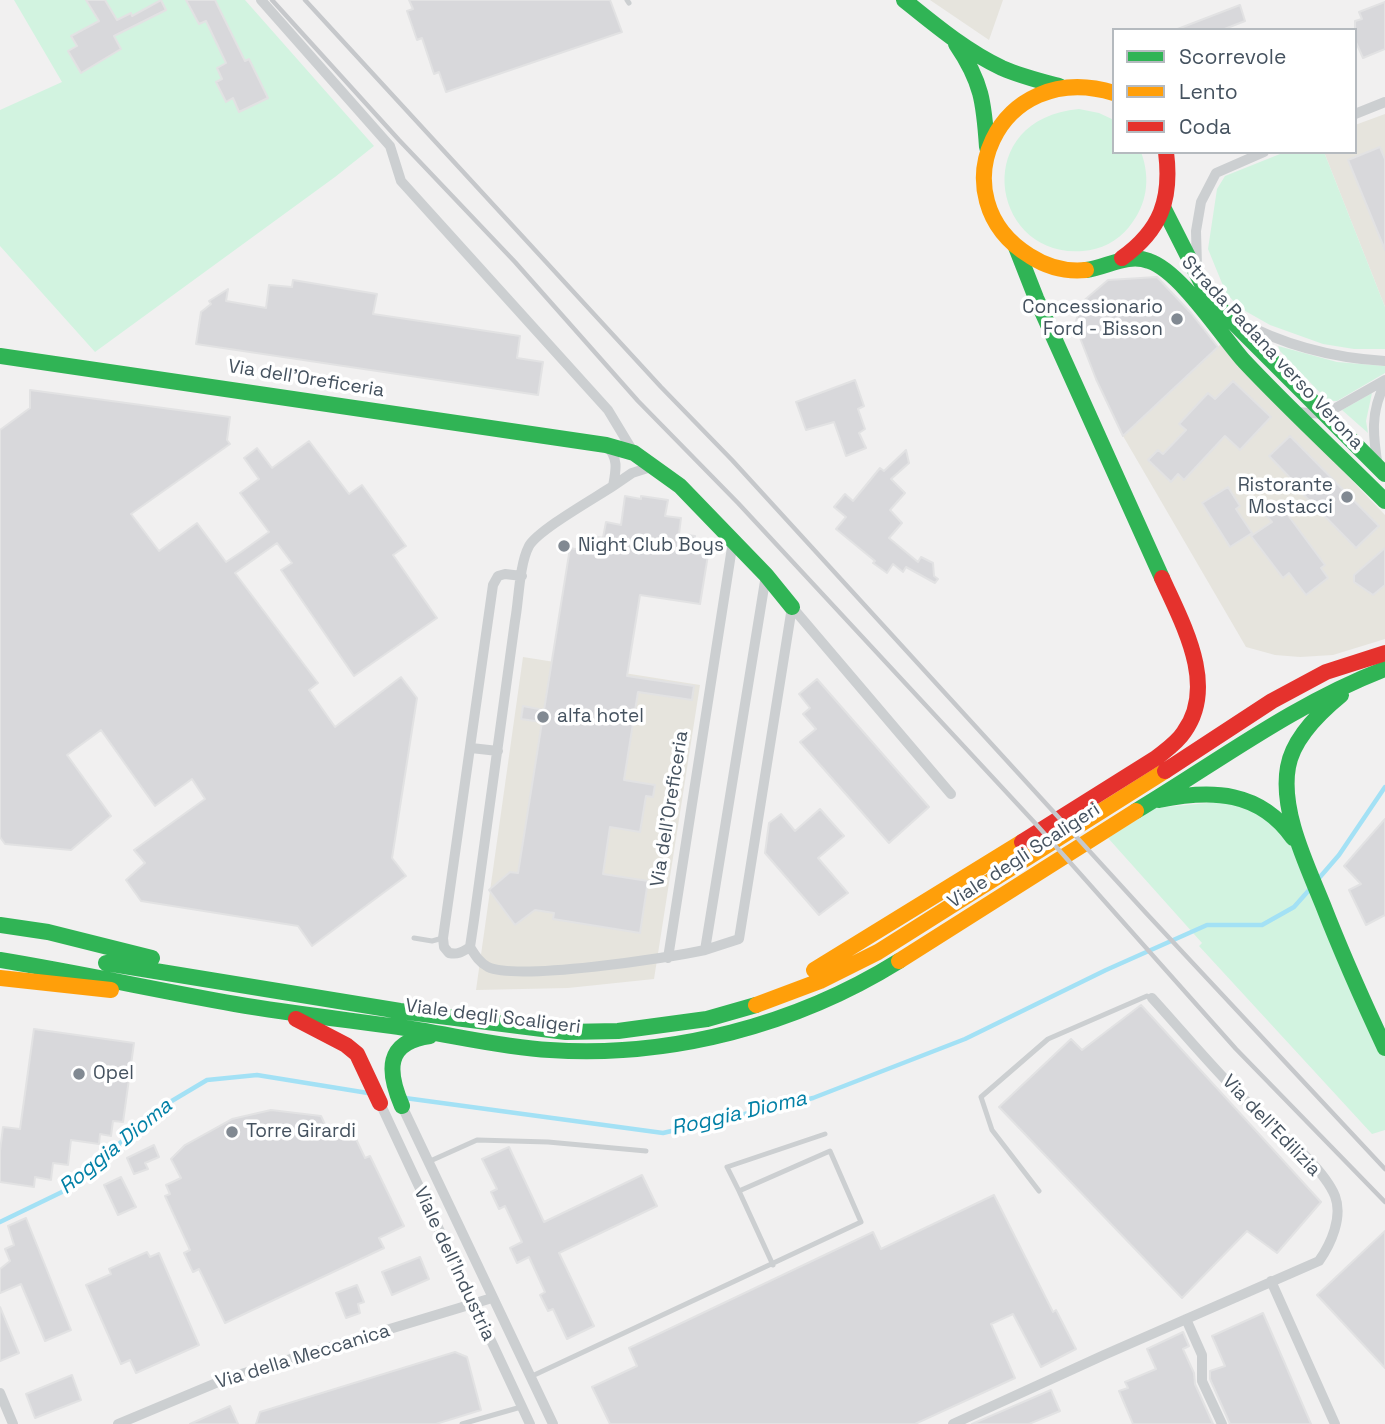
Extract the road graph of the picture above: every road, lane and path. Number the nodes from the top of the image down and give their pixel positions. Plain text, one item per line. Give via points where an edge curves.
1 (261, 0) edge
2 (904, 0) edge
3 (953, 39) junction
4 (1059, 86) junction
5 (1112, 92) edge
6 (1385, 102) edge
7 (1357, 113) edge
8 (988, 153) junction
9 (1166, 154) edge
10 (1259, 154) edge
11 (1164, 209) junction
12 (1016, 247) junction
13 (1118, 261) junction
14 (1198, 279) junction
15 (1225, 314) junction
16 (0, 356) edge
17 (1385, 361) edge
18 (1385, 382) edge
19 (1296, 412) junction
20 (1325, 414) junction
21 (606, 445) junction
22 (634, 453) junction
23 (654, 466) junction
24 (1382, 470) edge
25 (613, 486) junction
26 (1385, 501) edge
27 (733, 541) junction
28 (766, 575) junction
29 (522, 576) junction
30 (792, 607) junction
31 (1385, 653) edge
32 (1385, 669) edge
33 (1364, 676) junction
34 (471, 748) junction
35 (498, 751) junction
36 (951, 794) dead end
37 (1150, 803) junction
38 (1298, 844) junction
39 (0, 925) edge
40 (414, 937) dead end
41 (443, 938) junction
42 (0, 946) edge
43 (470, 947) junction
44 (705, 950) junction
45 (668, 958) junction
46 (0, 960) edge
47 (0, 978) edge
48 (234, 985) junction
49 (1152, 998) joint
50 (231, 1003) junction
51 (282, 1012) junction
52 (671, 1025) junction
53 (442, 1036) junction
54 (1385, 1048) edge
55 (380, 1103) joint
56 (402, 1106) joint
57 (825, 1134) dead end
58 (646, 1151) dead end
59 (428, 1162) junction
60 (738, 1191) junction
61 (1039, 1191) dead end
62 (773, 1265) junction
63 (1271, 1281) junction
64 (492, 1298) junction
65 (473, 1305) junction
66 (1186, 1319) junction
67 (530, 1377) junction
68 (0, 1394) edge
69 (522, 1407) junction
70 (13, 1424) edge
71 (118, 1424) edge
72 (462, 1424) edge
73 (530, 1424) edge
74 (553, 1424) edge
75 (953, 1424) edge
76 (1222, 1424) edge
77 (1335, 1424) edge

1 - 22 street via 390,146 401,181 608,410
2 - 3 main road
3 - 4 main road via 1016,74
3 - 8 main road via 982,88
4 - 5 main road, Strada Padana verso Verona via 1098,87
4 - 8 main road, Strada Padana verso Verona via 1031,98 1007,117
6 - 7 street
8 - 12 main road, Strada Padana verso Verona via 988,204
9 - 11 main road, Strada Padana verso Verona via 1169,190
10 - 14 street via 1216,173 1201,202 1196,231
11 - 13 main road, Strada Padana verso Verona via 1146,239
11 - 14 main road, Strada Padana verso Verona
12 - 13 main road, Strada Padana verso Verona via 1058,268 1091,269
12 - 52 main road via 1189,638 1197,670 1194,717 1173,747 816,969 766,994
13 - 19 main road, Strada Padana verso Verona via 1134,257 1153,261 1167,271
14 - 15 main road, Strada Padana verso Verona
15 - 17 street via 1286,342 1353,359
15 - 20 main road, Strada Padana verso Verona
16 - 21 main road, Via dell'Oreficeria
18 - 20 street
18 - 24 street via 1374,413 1373,435
19 - 20 street
19 - 26 main road, Strada Padana verso Verona
20 - 24 main road, Strada Padana verso Verona
21 - 22 main road, Via dell'Oreficeria
21 - 25 street via 616,461
22 - 23 main road, Via dell'Oreficeria
23 - 25 street
23 - 27 main road, Via dell'Oreficeria
25 - 29 street via 530,544
27 - 28 main road, Via dell'Oreficeria
27 - 45 street, Via dell'Oreficeria
28 - 30 main road, Via dell'Oreficeria
28 - 44 street
29 - 34 street via 498,576 493,585
29 - 35 street
30 - 36 street
30 - 44 street via 739,939
31 - 52 main road, Viale degli Scaligeri via 1326,672 1272,701 878,953 764,1003
32 - 33 main road
33 - 37 main road, Viale degli Scaligeri via 1278,719
33 - 38 main road via 1329,704 1295,744 1286,789
34 - 35 street
34 - 41 street
35 - 43 street
37 - 38 main road via 1195,795 1248,800 1269,811
37 - 53 main road, Viale degli Scaligeri via 888,968 836,996 771,1021 690,1041 635,1048 568,1051
38 - 54 main road
39 - 48 main road via 48,932
40 - 41 lane
41 - 43 street via 449,953
42 - 48 main road, Viale degli Scaligeri
43 - 45 street via 477,959 501,971 565,970
44 - 45 street
46 - 50 main road, Viale degli Scaligeri
47 - 50 main road
48 - 52 main road, Viale degli Scaligeri via 566,1032
49 - 61 lane via 1147,996 1048,1039 981,1097 992,1130
49 - 63 street, Via dell'Edilizia via 1318,1170 1335,1196 1333,1234 1319,1261
50 - 51 main road, Viale degli Scaligeri
51 - 53 main road, Viale degli Scaligeri
51 - 55 main road via 357,1054
53 - 56 main road via 420,1036 401,1044 394,1053 391,1070
55 - 65 street, Viale dell'Industria
56 - 59 street, Viale dell'Industria
57 - 60 lane via 727,1167
58 - 59 lane via 477,1140
59 - 64 street, Viale dell'Industria
60 - 62 lane
60 - 62 lane via 830,1151 861,1222
62 - 67 lane
63 - 66 street, Via dell'Edilizia
63 - 77 street
64 - 65 street, Via della Meccanica
64 - 67 street, Viale dell'Industria
65 - 69 street, Viale dell'Industria
65 - 71 street, Via della Meccanica via 228,1378
66 - 75 street, Via dell'Edilizia
66 - 76 street via 1202,1355 1202,1381
67 - 74 street, Viale dell'Industria
68 - 70 street
69 - 72 lane
69 - 73 street, Viale dell'Industria

